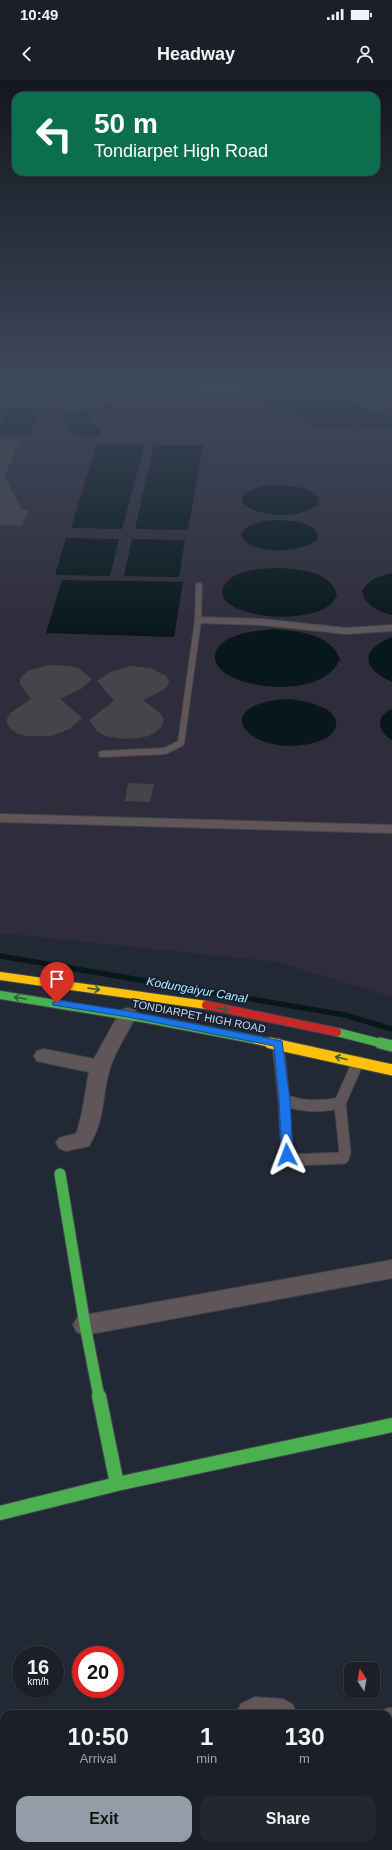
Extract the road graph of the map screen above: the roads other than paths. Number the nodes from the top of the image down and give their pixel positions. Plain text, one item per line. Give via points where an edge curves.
1 (199, 586) dead end
2 (198, 620) junction
3 (392, 628) edge
4 (102, 754) dead end
5 (0, 818) edge
6 (392, 829) edge
7 (0, 976) edge
8 (0, 995) edge
9 (128, 1014) junction
10 (278, 1044) junction
11 (392, 1046) edge
12 (44, 1056) dead end
13 (358, 1062) junction
14 (100, 1067) junction
15 (392, 1070) edge
16 (284, 1100) junction
17 (340, 1104) junction
18 (66, 1143) dead end
19 (60, 1174) dead end
20 (392, 1269) edge
21 (85, 1325) junction
22 (392, 1425) edge
23 (117, 1484) junction
24 (0, 1513) edge

1 - 2 lane
2 - 3 lane via 262,622 350,631
2 - 4 lane via 181,743 165,751
5 - 6 lane
7 -> 11 main road, TONDIARPET HIGH ROAD via 286,1019
9 -> 8 main road, TONDIARPET HIGH ROAD
9 - 10 main road, TONDIARPET HIGH ROAD
9 - 14 street
13 -> 10 main road, TONDIARPET HIGH ROAD
10 - 16 lane
12 - 14 street
13 - 15 main road, TONDIARPET HIGH ROAD
13 - 17 lane
14 - 18 street via 91,1121 86,1134 82,1141
16 - 17 lane via 293,1104
16 - 17 lane via 287,1155 294,1160 343,1158 345,1152
19 - 21 main road
20 - 21 street
21 - 23 main road
22 - 23 main road
23 - 24 main road

